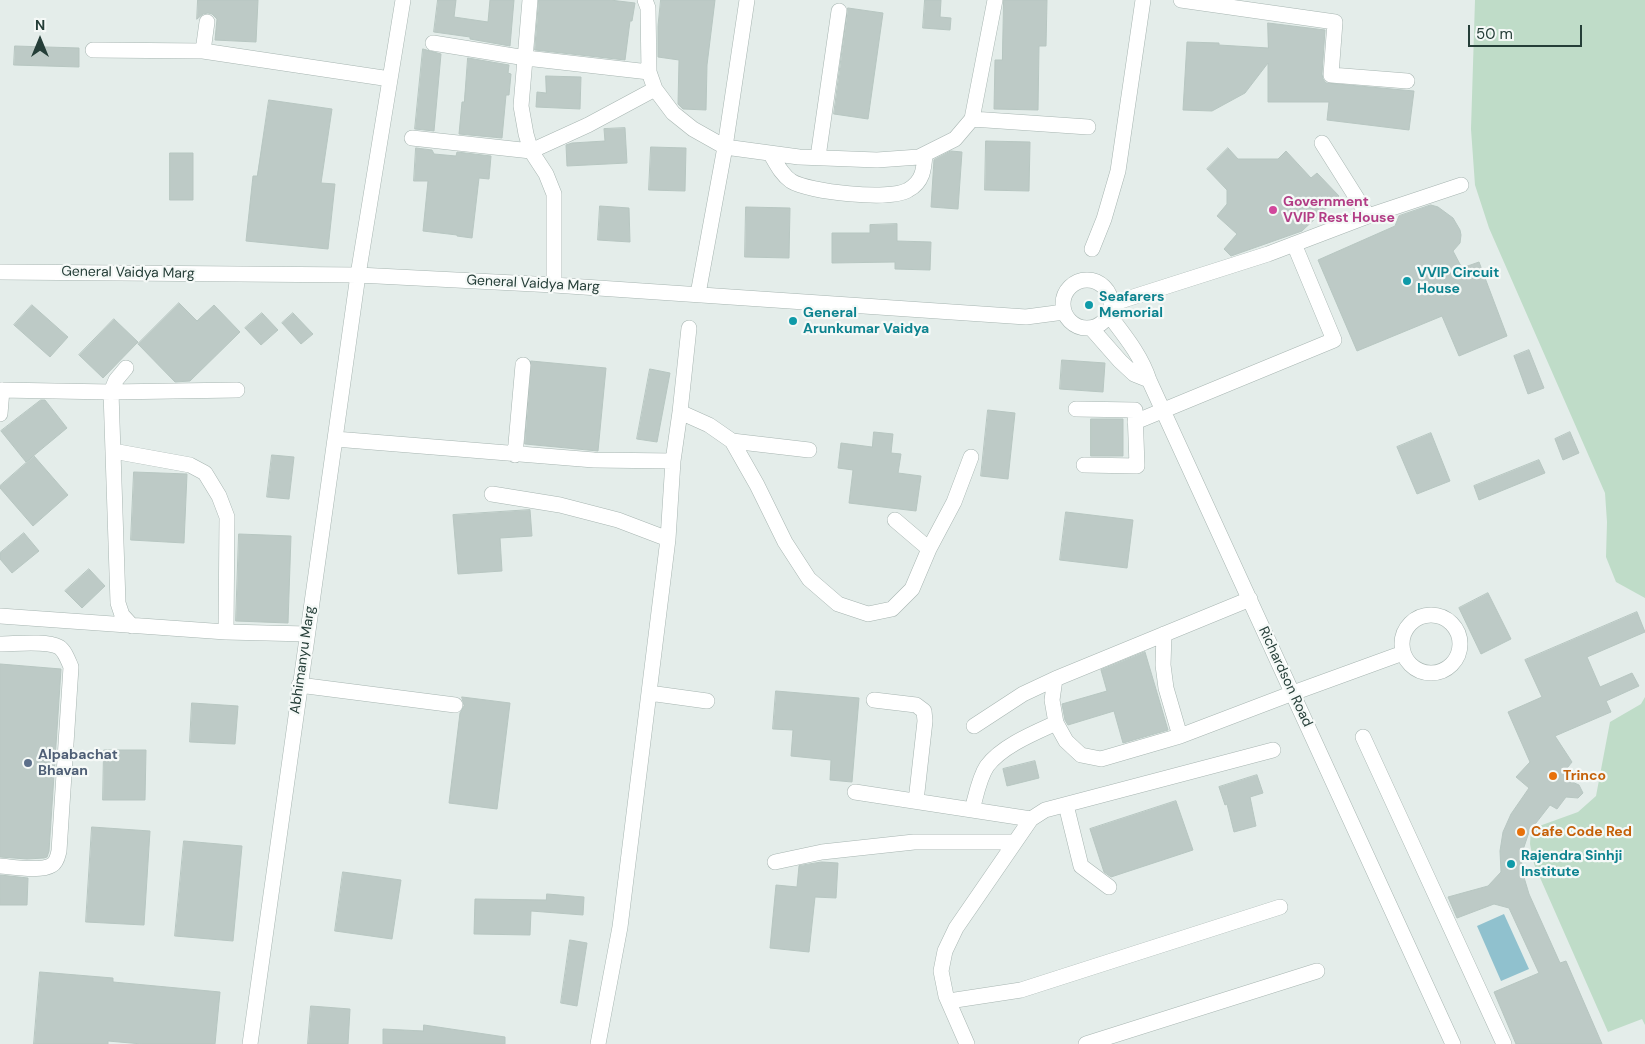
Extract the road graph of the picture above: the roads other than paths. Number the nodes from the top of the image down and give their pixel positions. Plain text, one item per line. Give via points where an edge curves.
1 (403, 0) edge
2 (530, 0) edge
3 (645, 0) edge
4 (747, 0) edge
5 (995, 0) edge
6 (1143, 0) edge
7 (1181, 0) edge
8 (839, 11) dead end
9 (207, 22) dead end
10 (433, 43) dead end
11 (93, 50) dead end
12 (203, 52) junction
13 (526, 58) junction
14 (649, 72) junction
15 (390, 80) junction
16 (1407, 81) dead end
17 (655, 89) junction
18 (972, 119) junction
19 (1088, 127) dead end
20 (412, 138) dead end
21 (1322, 143) dead end
22 (724, 147) junction
23 (530, 150) junction
24 (770, 153) junction
25 (924, 154) junction
26 (818, 157) junction
27 (1461, 184) dead end
28 (1368, 216) junction
29 (1294, 244) junction
30 (1092, 249) dead end
31 (0, 272) edge
32 (358, 276) junction
33 (554, 285) junction
34 (698, 294) junction
35 (1110, 309) junction
36 (1064, 312) junction
37 (690, 328) dead end
38 (1091, 328) junction
39 (523, 365) dead end
40 (126, 368) dead end
41 (1149, 380) junction
42 (1, 390) edge
43 (237, 390) dead end
44 (111, 392) junction
45 (1076, 409) dead end
46 (1164, 410) junction
47 (680, 412) junction
48 (0, 414) edge
49 (1135, 422) junction
50 (335, 439) junction
51 (732, 440) junction
52 (809, 450) dead end
53 (113, 451) junction
54 (515, 455) junction
55 (971, 457) dead end
56 (673, 461) junction
57 (1084, 466) dead end
58 (492, 494) dead end
59 (896, 520) dead end
60 (668, 539) junction
61 (929, 549) junction
62 (1250, 599) junction
63 (0, 616) edge
64 (132, 626) junction
65 (226, 632) junction
66 (307, 634) junction
67 (1164, 634) junction
68 (0, 644) edge
69 (1403, 653) dead end
70 (1055, 679) junction
71 (299, 686) junction
72 (1292, 692) junction
73 (649, 693) junction
74 (874, 700) dead end
75 (707, 701) dead end
76 (455, 705) dead end
77 (1056, 723) junction
78 (974, 726) dead end
79 (1180, 736) junction
80 (1363, 737) dead end
81 (1273, 750) dead end
82 (855, 792) dead end
83 (916, 801) junction
84 (1066, 805) junction
85 (972, 810) junction
86 (1031, 819) junction
87 (1014, 842) junction
88 (775, 862) dead end
89 (0, 866) edge
90 (1109, 887) dead end
91 (1280, 907) dead end
92 (1317, 971) dead end
93 (949, 1002) junction
94 (250, 1044) edge
95 (598, 1044) edge
96 (967, 1044) edge
97 (1086, 1044) edge
98 (1452, 1044) edge
99 (1504, 1044) edge

1 - 15 street, Abhimanyu Marg
2 - 13 street
3 - 14 street via 648,8
4 - 22 street
5 - 18 street
6 - 30 street via 1118,171
7 - 16 street via 1335,22 1331,75
8 - 26 street
9 - 12 street
10 - 13 street
11 - 12 street
12 - 15 street
13 - 14 street
13 - 23 street via 521,106
14 - 17 street
15 - 32 street, Abhimanyu Marg
17 - 22 street via 673,113
17 - 23 street via 588,125
18 - 19 street
18 - 25 street via 955,139
20 - 23 street
21 - 28 street
22 - 24 street
22 - 34 street
23 - 33 street via 546,174 554,194
24 - 25 street via 790,181 810,189 888,195 907,191 915,185 922,177
24 - 26 street
25 - 26 street via 877,160
27 - 28 street
28 - 29 street
29 - 35 street
29 - 46 street via 1334,340
31 - 32 street, General Vaidya Marg
32 - 33 street, General Vaidya Marg
32 - 50 street, Abhimanyu Marg
33 - 34 street, General Vaidya Marg
34 - 36 street, General Vaidya Marg via 1026,317
35 - 36 street via 1110,297 1103,286 1090,280 1071,287 1064,298
35 - 38 street via 1104,322
35 - 41 street, Richardson Road via 1145,366
36 - 38 street via 1072,323
37 - 47 street
38 - 41 street via 1134,374
39 - 54 street
40 - 44 street
41 - 46 street, Richardson Road
42 - 44 street
42 - 48 street
43 - 44 street
44 - 53 street
45 - 49 street via 1135,410
46 - 49 street
46 - 62 street, Richardson Road
47 - 51 street
47 - 56 street
49 - 57 street via 1136,466
50 - 54 street
50 - 66 street, Abhimanyu Marg
51 - 52 street
51 - 61 street via 785,542 809,579 838,604 868,614 892,609 912,589
53 - 64 street via 118,603 122,615
53 - 65 street via 190,465 205,472 228,517
54 - 56 street
55 - 61 street via 954,502
56 - 60 street
58 - 60 street via 560,505 618,520
59 - 61 street
60 - 73 street
62 - 67 street
62 - 72 street, Richardson Road
63 - 64 street
64 - 65 street
65 - 66 street
66 - 71 street, Abhimanyu Marg
67 - 70 street
67 - 79 street via 1166,688
68 - 89 street via 59,647 71,667 57,859 52,865 40,868
69 - 72 street
70 - 77 street via 1052,700
70 - 78 street via 1023,694
71 - 76 street
71 - 94 street, Abhimanyu Marg
72 - 79 street
72 - 98 street, Richardson Road
73 - 75 street
73 - 95 street via 620,927
74 - 83 street via 916,705 924,711 926,721
77 - 79 street via 1072,748 1081,754 1101,758
77 - 85 street via 1020,740 988,765
80 - 99 street
81 - 84 street
82 - 83 street
83 - 85 street
84 - 86 street via 1045,810
84 - 90 street via 1081,866
85 - 86 street
86 - 87 street
87 - 88 street via 914,842 822,852
87 - 93 street via 956,928 945,951 941,972
91 - 93 street via 1021,990
92 - 97 street
93 - 96 street

